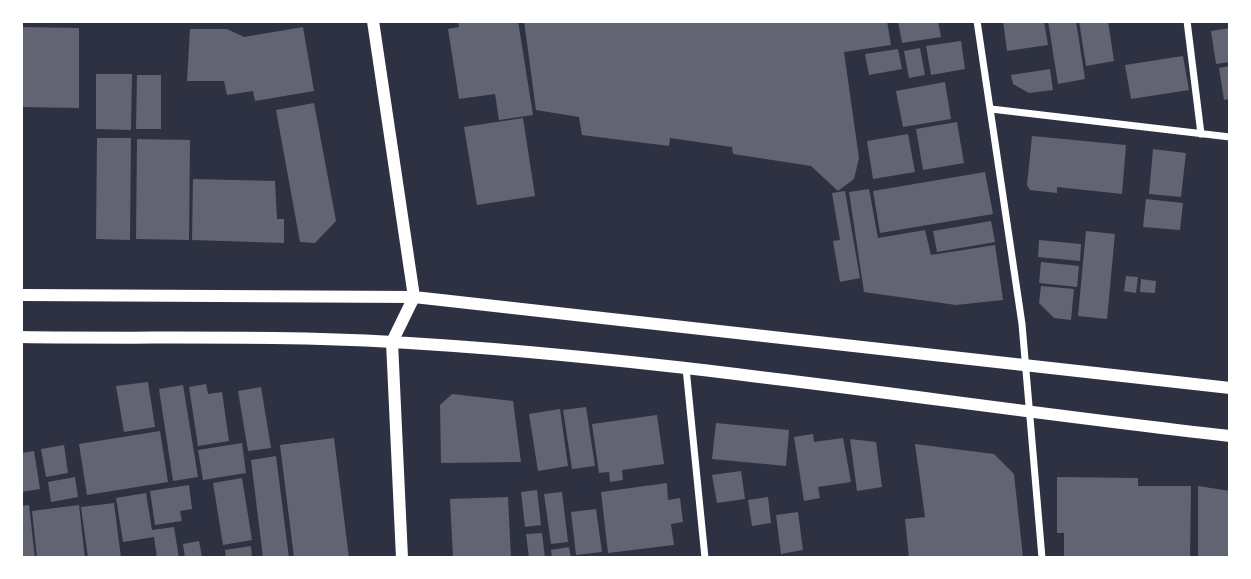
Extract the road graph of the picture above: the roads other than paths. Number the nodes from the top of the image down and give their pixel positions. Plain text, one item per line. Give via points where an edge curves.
1 (373, 21) edge
2 (977, 21) edge
3 (1187, 21) edge
4 (991, 109) junction
5 (1201, 134) junction
6 (1230, 138) edge
7 (21, 295) edge
8 (414, 297) junction
9 (21, 337) edge
10 (392, 342) junction
11 (1025, 365) junction
12 (686, 368) junction
13 (1230, 388) edge
14 (1028, 414) junction
15 (1230, 436) edge
16 (402, 558) edge
17 (705, 558) edge
18 (1042, 558) edge

1 - 8 street
2 - 4 street
3 - 5 street
4 - 5 street
4 - 11 street
5 - 6 street
7 - 8 street
8 - 10 street
8 - 11 street
9 - 10 street
10 - 12 street
10 - 16 street
11 - 13 street
11 - 14 street
12 - 14 street
12 - 17 street
14 - 15 street
14 - 18 street

